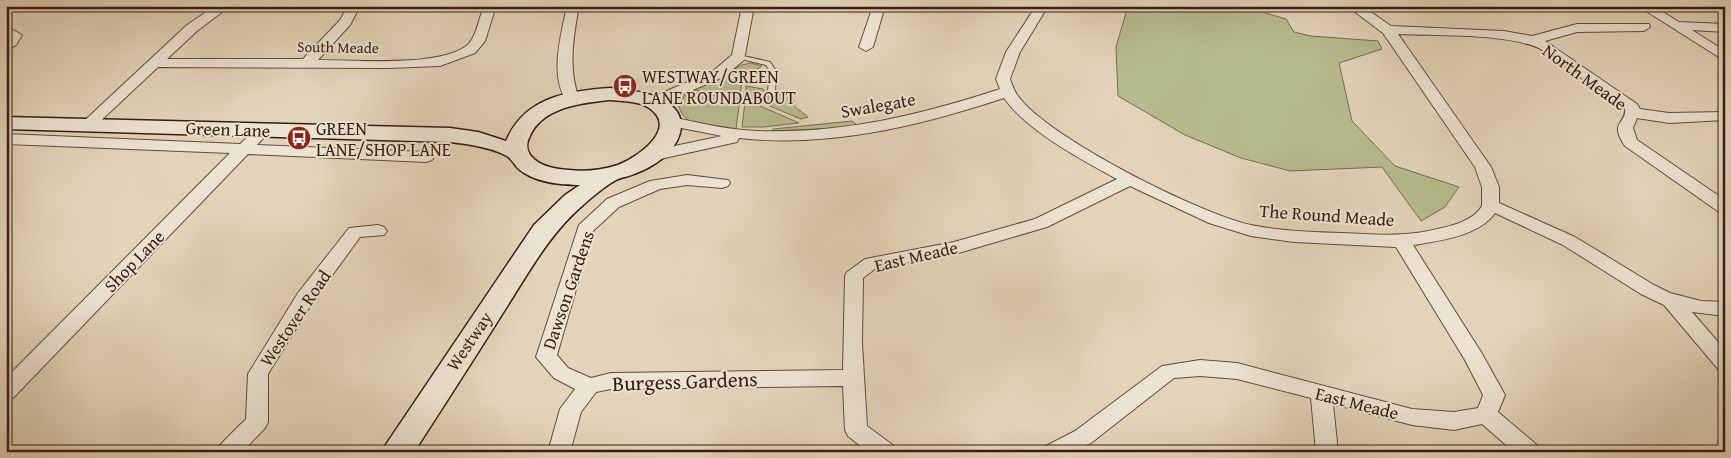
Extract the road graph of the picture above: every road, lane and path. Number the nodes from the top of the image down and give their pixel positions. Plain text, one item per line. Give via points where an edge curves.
1 (224, 6) edge
2 (354, 6) edge
3 (490, 6) edge
4 (573, 6) edge
5 (748, 6) edge
6 (880, 6) edge
7 (1042, 6) edge
8 (1353, 6) edge
9 (1644, 6) edge
10 (1676, 26) junction
11 (1725, 28) edge
12 (6, 30) edge
13 (1388, 30) junction
14 (1645, 34) dead end
15 (1532, 40) junction
16 (6, 46) edge
17 (866, 48) dead end
18 (739, 57) junction
19 (1725, 57) edge
20 (155, 63) junction
21 (307, 63) junction
22 (772, 90) dead end
23 (1007, 92) junction
24 (572, 99) junction
25 (653, 102) junction
26 (1633, 113) junction
27 (1725, 116) edge
28 (533, 117) junction
29 (671, 122) junction
30 (6, 123) edge
31 (88, 125) junction
32 (263, 130) junction
33 (450, 135) junction
34 (752, 136) junction
35 (6, 139) edge
36 (243, 149) junction
37 (517, 152) junction
38 (651, 156) junction
39 (426, 157) dead end
40 (545, 173) junction
41 (609, 174) junction
42 (1129, 180) junction
43 (722, 182) dead end
44 (1490, 204) junction
45 (1725, 208) edge
46 (378, 230) dead end
47 (543, 231) junction
48 (1401, 241) junction
49 (1671, 301) junction
50 (1725, 309) edge
51 (1725, 364) edge
52 (854, 378) junction
53 (589, 386) junction
54 (6, 392) edge
55 (1322, 395) junction
56 (1486, 415) junction
57 (227, 452) edge
58 (397, 452) edge
59 (559, 452) edge
60 (886, 452) edge
61 (1054, 452) edge
62 (1327, 452) edge
63 (1530, 452) edge

1 - 20 street via 192,28
2 - 21 street via 345,22
3 - 21 street, South Meade via 478,41 470,50 440,62
4 - 24 street via 565,56 566,82
5 - 18 street
6 - 17 street
7 - 23 street via 1007,65 1003,80
8 - 13 street
9 - 10 street
10 - 11 street
10 - 19 street
12 - 16 street via 15,34
13 - 15 street, North Meade
13 - 44 street via 1483,167 1492,188
14 - 15 street via 1630,29 1577,28
15 - 26 street, North Meade via 1623,100 1632,107
18 - 22 lane via 768,63 773,71
18 - 25 street via 718,74
20 - 21 street, South Meade
20 - 31 street
23 - 34 street, Swalegate via 879,128
23 - 42 street, The Round Meade via 1031,119
24 - 25 main road via 610,94
24 - 28 main road
25 - 29 main road via 664,110
26 - 27 street via 1670,118
26 - 45 street, North Meade via 1625,129 1631,142
28 - 33 main road, Green Lane
28 - 37 main road via 518,134
29 - 34 street, Swalegate
29 - 38 main road via 669,136
30 - 31 main road, Green Lane
31 - 32 main road, Green Lane
32 - 33 main road, Green Lane
32 - 36 street, Shop Lane
33 - 37 main road, Green Lane via 478,139
34 - 38 street, Swalegate
35 - 36 street
36 - 39 street
36 - 54 street, Shop Lane
37 - 40 main road via 525,163
38 - 41 main road via 628,169
40 - 41 main road via 574,178
40 - 47 main road, Westway via 550,200
41 - 47 main road, Westway via 574,200
42 - 48 street, The Round Meade via 1185,208 1238,228 1273,235
42 - 52 street, East Meade via 1041,223 955,248 871,263 854,276
43 - 53 street, Dawson Gardens via 687,180 656,185 613,203 585,228 546,357 560,373
44 - 48 street, The Round Meade via 1481,218 1464,227
44 - 49 street via 1544,226 1645,290
46 - 57 street, Westover Road via 355,232 305,298 258,374 257,422
47 - 58 main road, Westway
48 - 56 street via 1474,357 1494,396
49 - 50 street via 1691,307
49 - 51 street
52 - 53 street, Burgess Gardens via 611,381
52 - 60 street, East Meade via 856,430
53 - 59 street, Burgess Gardens via 571,409
55 - 56 street, East Meade via 1412,418 1454,421
55 - 61 street, East Meade via 1237,372 1200,368 1169,371 1083,437
55 - 62 street
56 - 63 street

